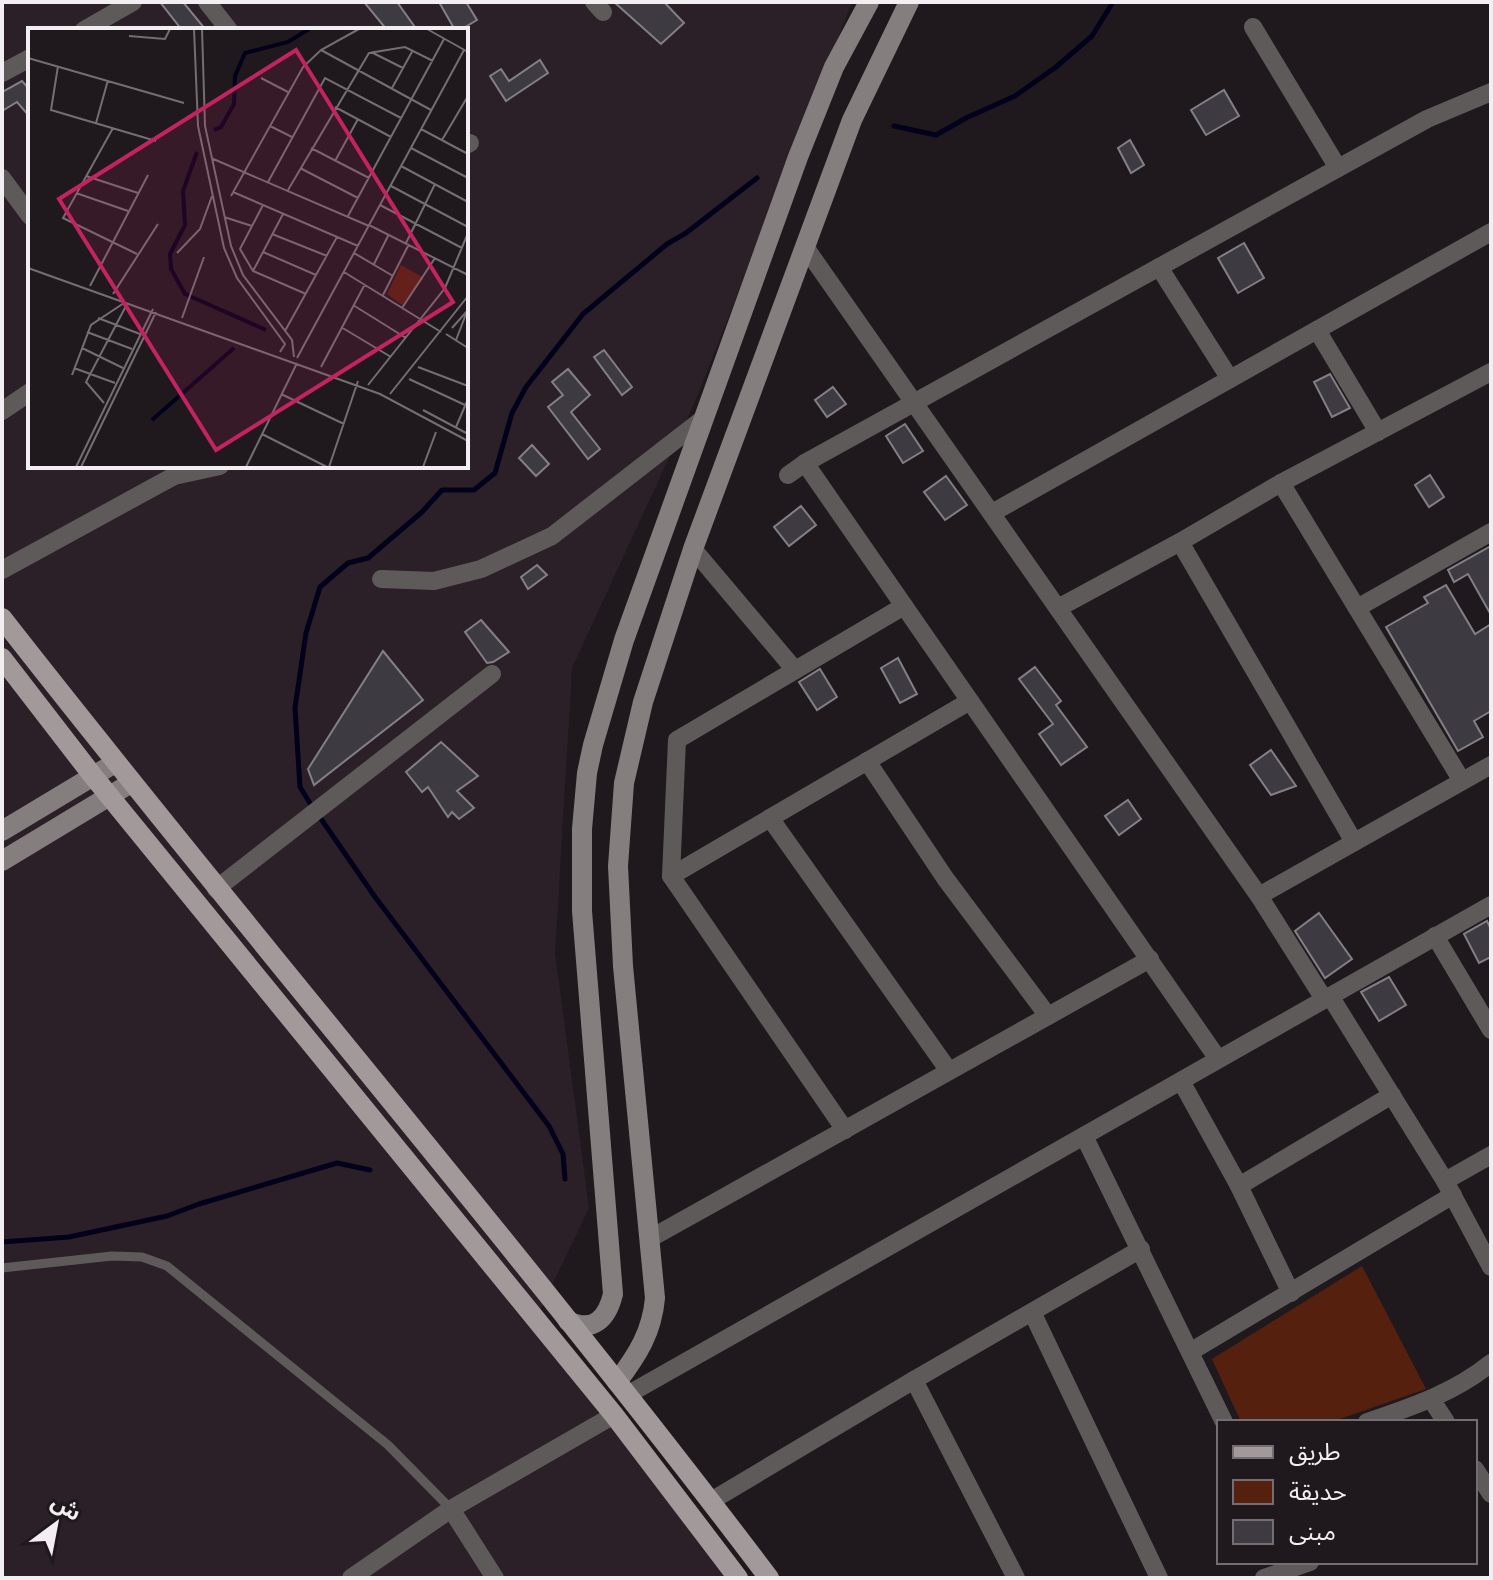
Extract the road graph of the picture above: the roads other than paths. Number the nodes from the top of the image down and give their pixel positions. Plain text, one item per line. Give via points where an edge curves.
1 (133, 2) edge
2 (207, 2) edge
3 (869, 2) edge
4 (909, 2) edge
5 (1253, 27) dead end
6 (91, 28) edge
7 (227, 28) edge
8 (28, 59) edge
9 (2, 73) edge
10 (1491, 92) edge
11 (1338, 168) junction
12 (2, 178) edge
13 (28, 213) edge
14 (1491, 232) edge
15 (805, 247) junction
16 (1159, 267) junction
17 (759, 268) junction
18 (790, 288) junction
19 (1317, 330) junction
20 (1491, 372) edge
21 (1230, 379) junction
22 (28, 393) edge
23 (914, 403) junction
24 (2, 411) edge
25 (704, 418) junction
26 (1378, 432) junction
27 (805, 463) junction
28 (199, 468) edge
29 (788, 475) dead end
30 (1281, 483) junction
31 (992, 513) junction
32 (1491, 532) edge
33 (1180, 542) junction
34 (693, 549) junction
35 (2, 570) edge
36 (381, 579) dead end
37 (904, 606) junction
38 (1058, 608) junction
39 (1357, 608) junction
40 (2, 618) edge
41 (5, 667) edge
42 (795, 670) junction
43 (492, 674) dead end
44 (970, 701) junction
45 (867, 761) junction
46 (115, 763) junction
47 (1491, 765) edge
48 (93, 776) junction
49 (1462, 781) junction
50 (131, 783) junction
51 (109, 795) junction
52 (770, 818) junction
53 (2, 831) edge
54 (1354, 842) junction
55 (2, 861) edge
56 (671, 876) junction
57 (216, 889) junction
58 (1259, 896) junction
59 (1491, 905) edge
60 (1435, 936) junction
61 (1150, 959) junction
62 (1327, 998) junction
63 (1048, 1016) junction
64 (1491, 1030) edge
65 (1218, 1059) junction
66 (949, 1071) junction
67 (1181, 1081) junction
68 (1392, 1095) junction
69 (845, 1130) junction
70 (1084, 1136) junction
71 (1491, 1155) edge
72 (1239, 1186) junction
73 (1449, 1188) junction
74 (651, 1238) junction
75 (1141, 1249) junction
76 (1491, 1267) edge
77 (2, 1268) edge
78 (1291, 1293) junction
79 (1032, 1312) junction
80 (568, 1321) junction
81 (1190, 1352) junction
82 (1491, 1363) edge
83 (914, 1380) junction
84 (622, 1388) junction
85 (1431, 1399) junction
86 (614, 1415) junction
87 (1223, 1420) edge
88 (1373, 1420) edge
89 (1445, 1420) edge
90 (1477, 1472) edge
91 (1491, 1496) edge
92 (711, 1501) junction
93 (451, 1509) junction
94 (1298, 1567) edge
95 (351, 1578) edge
96 (495, 1578) edge
97 (738, 1578) edge
98 (769, 1578) edge
99 (1016, 1578) edge
100 (1159, 1578) edge
101 (1264, 1578) edge

1 - 6 street
2 - 7 street
3 - 17 street via 817,107
4 - 15 street via 852,120
5 - 11 street
8 - 9 street
10 - 11 street via 1427,119
11 - 16 street
12 - 13 street
14 - 19 street
15 - 18 street
15 - 23 street
16 - 21 street
16 - 23 street
17 - 18 street
17 - 25 street
18 - 34 street
19 - 21 street
19 - 26 street
20 - 26 street
21 - 31 street
22 - 24 street
23 - 27 street
23 - 31 street
25 - 36 street via 552,536 481,569 434,581
25 - 80 street via 624,640 587,773 582,911 613,1294 597,1324
26 - 30 street
27 - 29 street
27 - 37 street
28 - 35 street via 174,476
30 - 33 street
30 - 39 street
31 - 38 street
32 - 39 street
33 - 38 street
33 - 54 street
34 - 42 street
34 - 74 street via 630,751 619,836 623,966
37 - 42 street
37 - 44 street
38 - 58 street
39 - 49 street
40 - 46 main road
41 - 48 main road
42 - 56 street via 677,740
43 - 57 street
44 - 45 street
44 - 61 street
45 - 52 street
45 - 63 street via 945,878
46 - 48 street
46 - 50 main road
47 - 49 street
48 - 51 main road
48 - 53 street
49 - 54 street
50 - 51 street
50 - 57 main road
51 - 55 street
51 - 86 main road
52 - 56 street
52 - 66 street
54 - 58 street
56 - 69 street
57 - 80 main road
58 - 62 street
59 - 60 street
60 - 62 street
60 - 64 street
61 - 63 street
61 - 65 street
62 - 65 street
62 - 68 street
63 - 66 street
65 - 67 street
66 - 69 street
67 - 70 street
67 - 72 street
68 - 72 street
68 - 73 street
69 - 74 street
70 - 75 street
70 - 84 street
71 - 73 street
72 - 78 street
73 - 76 street
73 - 78 street
74 - 84 street via 652,1323
75 - 79 street
75 - 81 street
77 - 93 lane via 112,1256 142,1257 167,1266 388,1445
78 - 81 street
79 - 83 street
79 - 100 street
80 - 84 main road
81 - 87 street
82 - 85 street
83 - 92 street
83 - 99 street
84 - 92 main road
85 - 88 street
85 - 89 street
86 - 93 street
86 - 97 main road
90 - 91 street
92 - 98 main road
93 - 95 street
93 - 96 street
94 - 101 street

